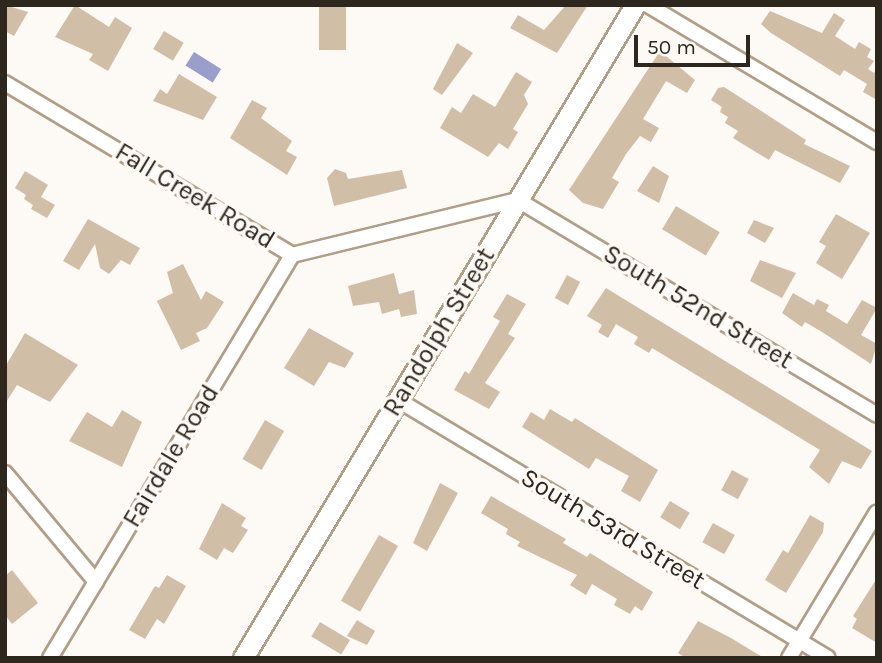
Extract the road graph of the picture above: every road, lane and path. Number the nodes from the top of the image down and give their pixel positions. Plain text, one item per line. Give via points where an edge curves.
1 (635, 5) edge
2 (648, 5) edge
3 (5, 83) edge
4 (877, 142) edge
5 (519, 200) junction
6 (292, 255) junction
7 (398, 400) junction
8 (877, 415) edge
9 (5, 473) edge
10 (877, 512) edge
11 (96, 582) junction
12 (799, 641) junction
13 (50, 658) edge
14 (243, 658) edge
15 (789, 658) edge
16 (828, 658) edge

1 - 5 main road, Randolph Street
2 - 4 street
3 - 6 street, Fall Creek Road
5 - 6 street, Fall Creek Road
5 - 7 main road, Randolph Street
5 - 8 street, South 52nd Street
6 - 11 street, Fairdale Road
7 - 12 street, South 53rd Street
7 - 14 main road, Randolph Street
9 - 11 street
10 - 12 street
11 - 13 street, Fairdale Road
12 - 15 street
12 - 16 street, South 53rd Street

